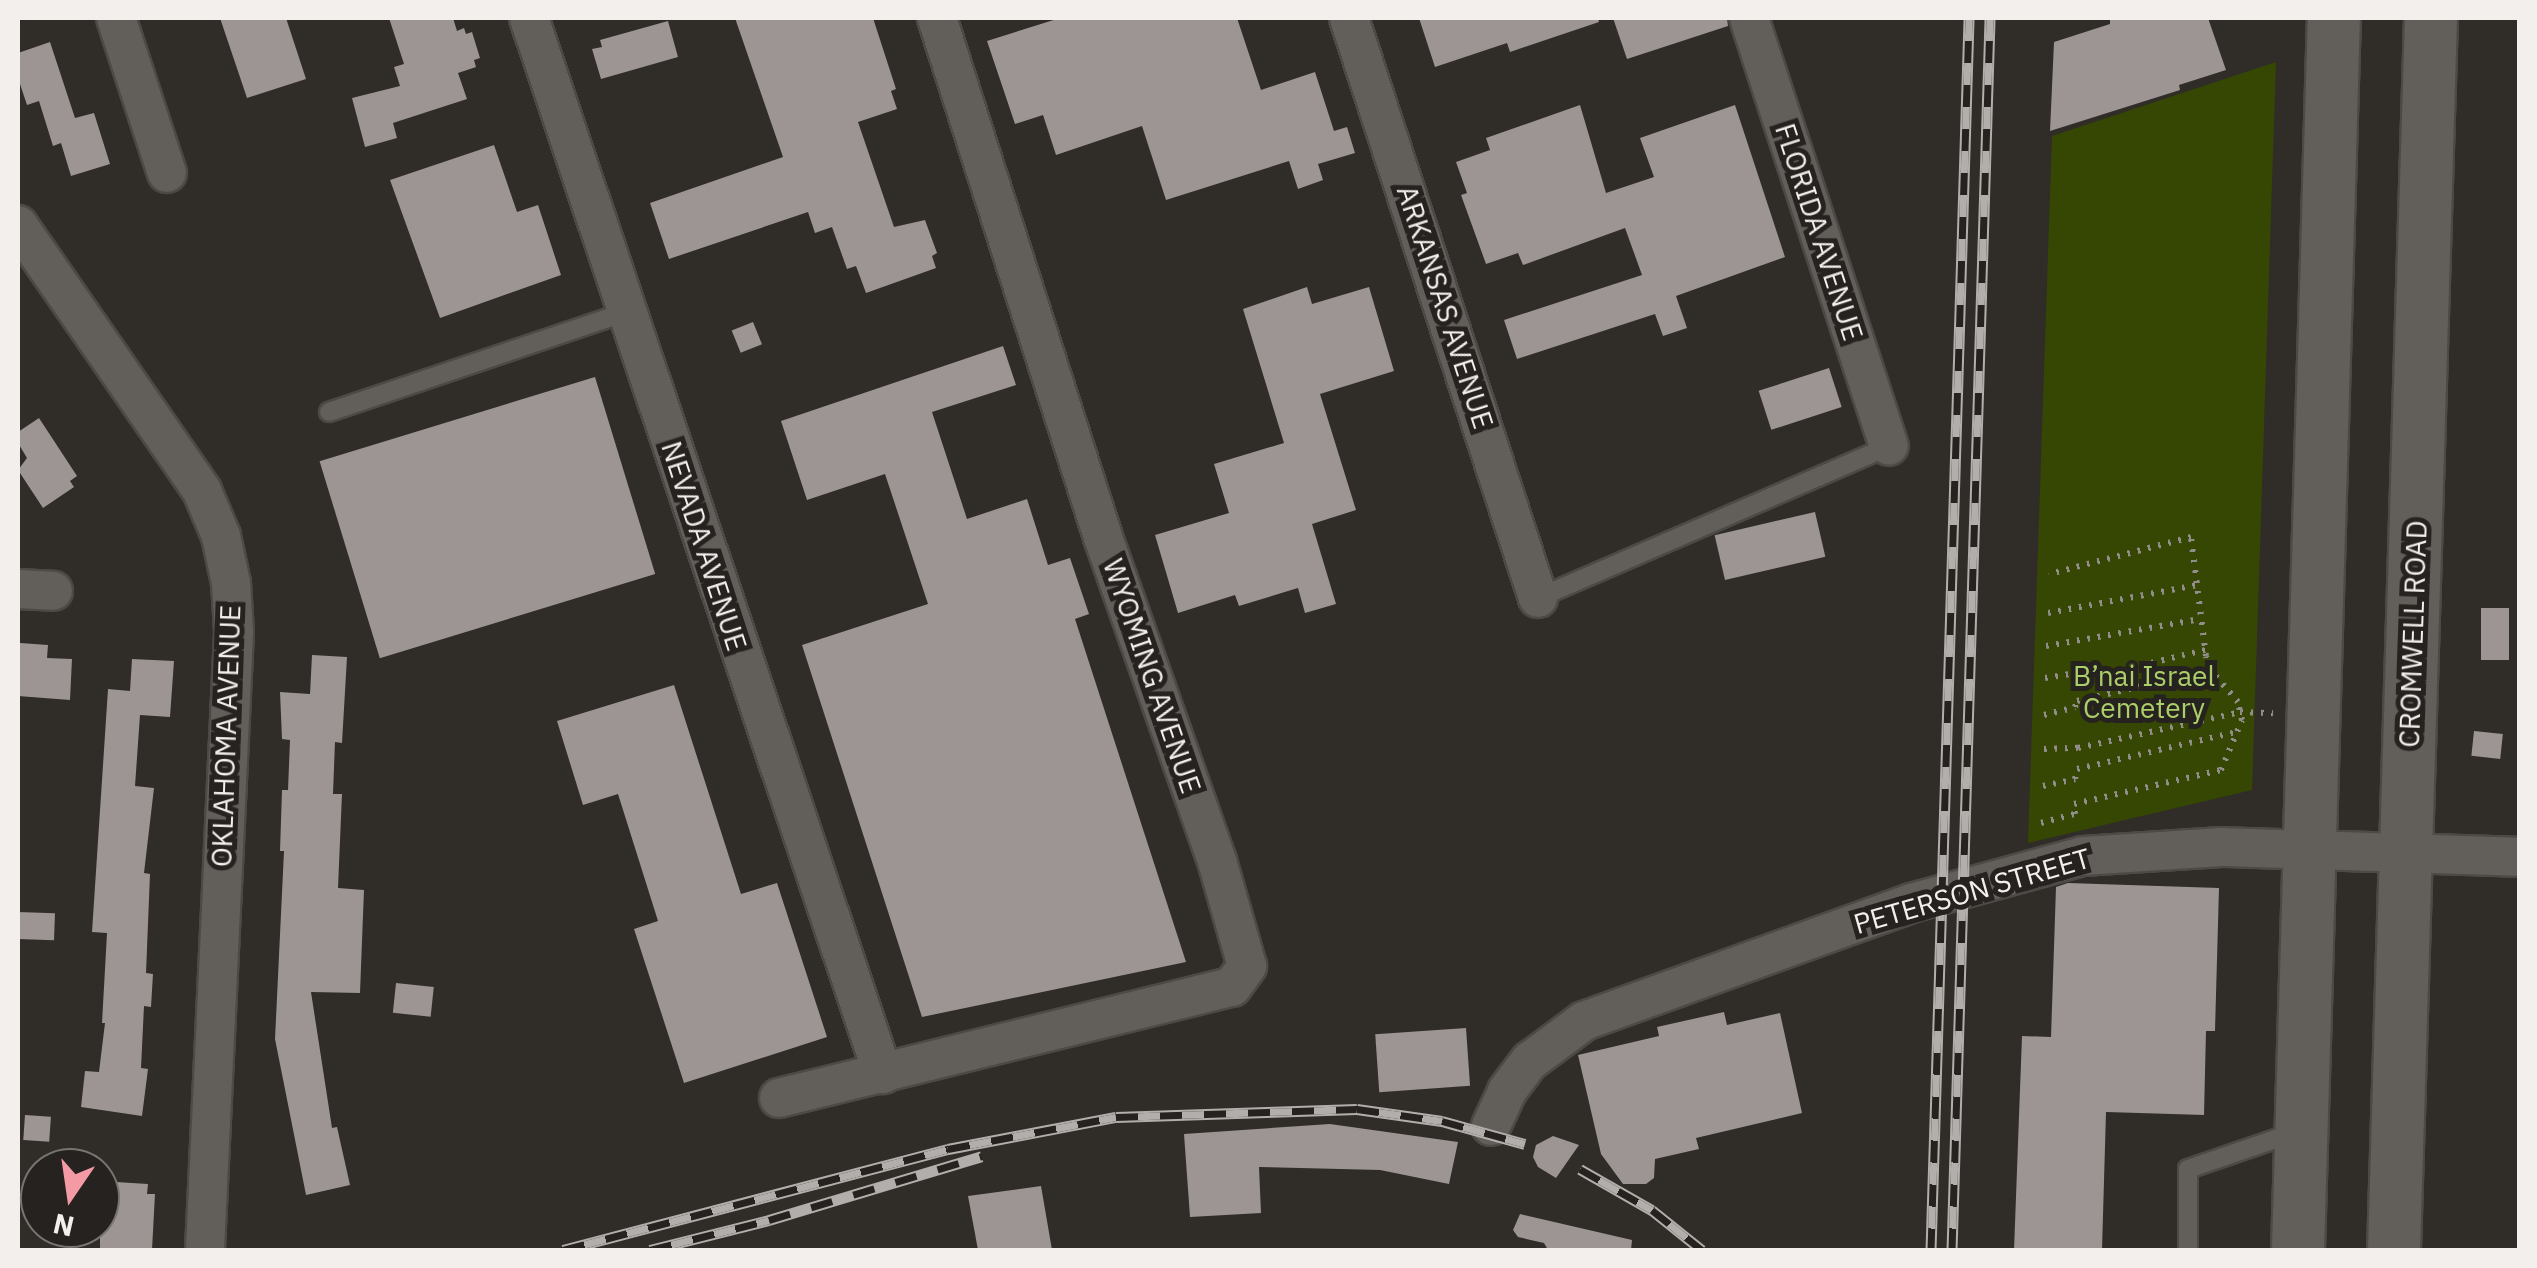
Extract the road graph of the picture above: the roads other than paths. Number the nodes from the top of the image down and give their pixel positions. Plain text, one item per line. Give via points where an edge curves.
1 (116, 18) edge
2 (529, 18) edge
3 (936, 18) edge
4 (1350, 18) edge
5 (1749, 18) edge
6 (2334, 18) edge
7 (2432, 18) edge
8 (168, 174) dead end
9 (18, 225) edge
10 (626, 312) junction
11 (329, 412) dead end
12 (1889, 446) joint
13 (1538, 598) joint
14 (2310, 852) junction
15 (2406, 854) junction
16 (2520, 857) edge
17 (883, 1074) junction
18 (779, 1098) dead end
19 (1491, 1126) dead end
20 (2301, 1130) junction
21 (206, 1250) edge
22 (2188, 1250) edge
23 (2298, 1250) edge
24 (2394, 1250) edge

1 - 8 street
2 - 10 street, NEVADA AVENUE
3 - 17 street, WYOMING AVENUE via 1103,537 1248,956 1242,979 1232,987
4 - 13 street, ARKANSAS AVENUE
5 - 12 street, FLORIDA AVENUE
6 - 14 street
7 - 15 street, CROMWELL ROAD
9 - 21 street, OKLAHOMA AVENUE via 202,491 231,583
10 - 11 lane
10 - 17 street, NEVADA AVENUE
12 - 13 lane
14 - 15 street, PETERSON STREET
14 - 19 street, PETERSON STREET via 2222,846 2083,856 1911,903 1584,1021 1530,1061
14 - 20 street
15 - 16 street, PETERSON STREET
15 - 24 street, CROMWELL ROAD
17 - 18 street, WYOMING AVENUE
20 - 22 lane via 2188,1169
20 - 23 street

